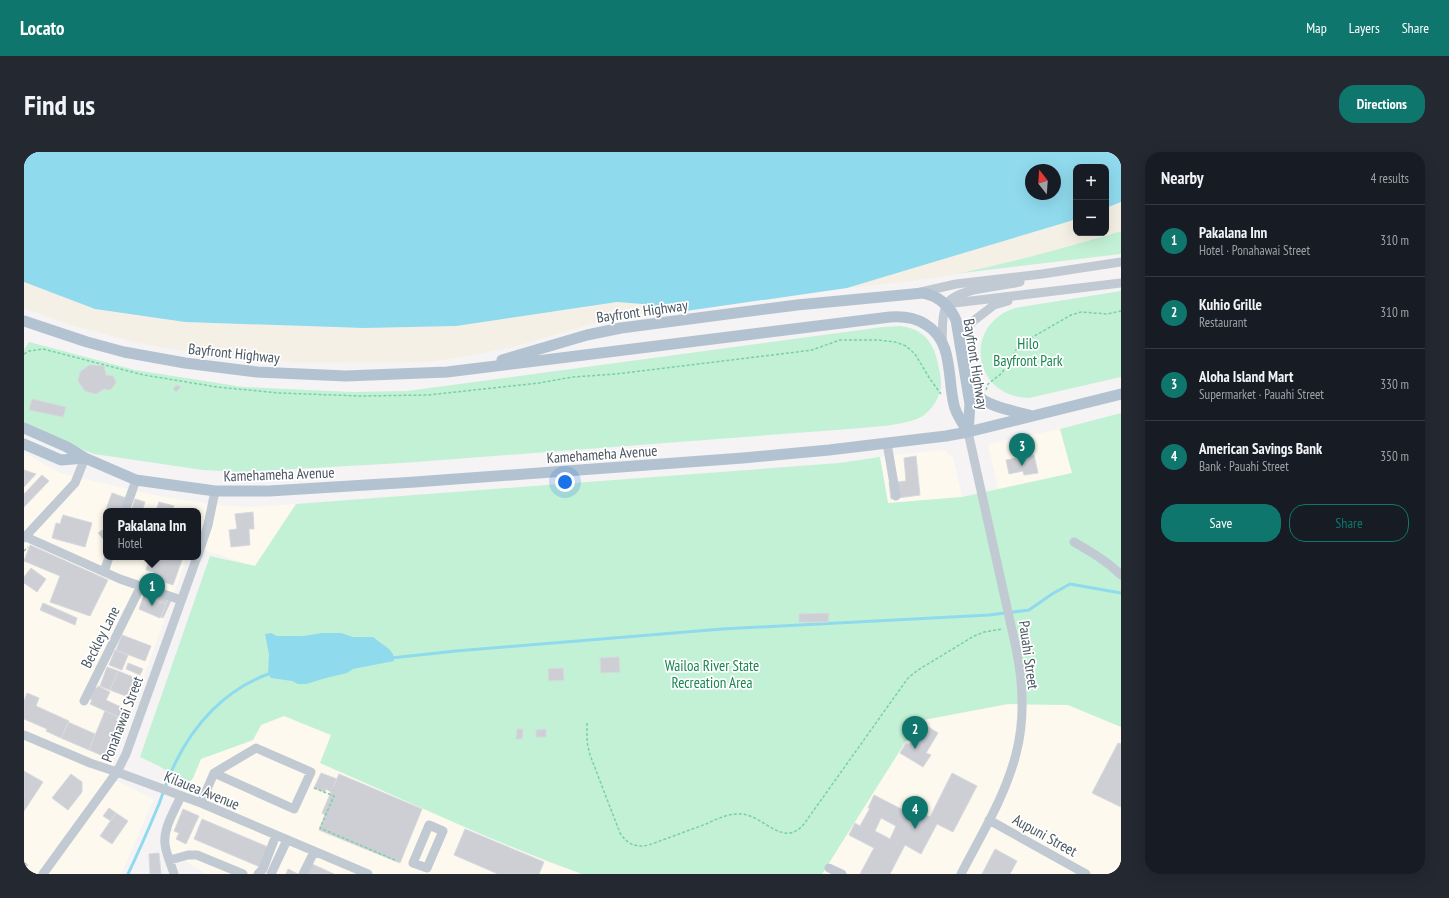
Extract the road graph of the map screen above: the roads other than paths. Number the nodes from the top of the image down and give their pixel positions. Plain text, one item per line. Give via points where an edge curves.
1 (1121, 262) edge
2 (1042, 274) junction
3 (1121, 283) edge
4 (917, 293) junction
5 (1037, 294) junction
6 (946, 304) junction
7 (24, 321) edge
8 (960, 341) junction
9 (942, 342) junction
10 (964, 370) junction
11 (447, 372) junction
12 (1121, 394) edge
13 (1031, 415) junction
14 (24, 428) edge
15 (968, 432) junction
16 (887, 443) junction
17 (24, 444) edge
18 (85, 458) junction
19 (136, 480) junction
20 (215, 491) junction
21 (896, 496) dead end
22 (126, 508) edge
23 (24, 537) edge
24 (1074, 542) dead end
25 (201, 546) edge
26 (108, 560) edge
27 (196, 560) edge
28 (104, 572) junction
29 (1121, 575) edge
30 (141, 586) junction
31 (181, 600) junction
32 (84, 701) dead end
33 (24, 735) edge
34 (117, 772) junction
35 (214, 773) junction
36 (178, 795) junction
37 (201, 802) junction
38 (989, 820) junction
39 (276, 836) junction
40 (286, 840) junction
41 (314, 852) junction
42 (170, 860) junction
43 (829, 868) dead end
44 (43, 874) edge
45 (174, 874) edge
46 (243, 874) edge
47 (258, 874) edge
48 (271, 874) edge
49 (303, 874) edge
50 (368, 874) edge
51 (842, 874) edge
52 (961, 874) edge
53 (1086, 874) edge

1 - 2 street
2 - 4 street via 956,284
2 - 6 street via 1006,285 962,293 954,296
3 - 5 street
4 - 6 main road, Bayfront Highway via 934,296
4 - 11 main road, Bayfront Highway via 797,305 610,330
5 - 6 street
5 - 8 street via 991,307 972,322
6 - 8 main road, Bayfront Highway via 956,320
6 - 9 street
7 - 11 main road, Bayfront Highway via 124,352 214,367 322,376
8 - 10 main road, Bayfront Highway
9 - 11 main road, Bayfront Highway via 928,325 913,318 898,316
9 - 15 main road, Bayfront Highway via 949,364 954,407
10 - 13 main road via 974,393 982,399 1000,408
10 - 15 main road, Bayfront Highway via 970,404
12 - 13 main road, Kamehameha Avenue
13 - 15 main road, Kamehameha Avenue
14 - 18 main road, Kamehameha Avenue
15 - 16 main road, Kamehameha Avenue
15 - 38 street, Pauahi Street via 1004,588 1021,678 1022,700 1016,753 1010,776
16 - 20 main road, Kamehameha Avenue via 743,458 415,482 269,491
16 - 21 street
17 - 18 main road, Kamehameha Avenue via 61,460
18 - 19 main road, Kamehameha Avenue
18 - 23 street via 75,483
19 - 20 main road, Kamehameha Avenue
19 - 22 street
20 - 25 street, Ponahawai Street
23 - 28 street
24 - 29 street via 1112,566
26 - 28 street
27 - 31 street, Ponahawai Street
28 - 30 street
30 - 31 street
30 - 32 street, Beckley Lane
31 - 34 street, Ponahawai Street via 126,754
33 - 34 street, Kilauea Avenue
34 - 36 street, Kilauea Avenue
34 - 44 street, Ponahawai Street
35 - 35 street via 294,809 310,772 256,748
35 - 37 street
36 - 37 street, Kilauea Avenue
36 - 42 street via 165,838
37 - 39 street, Kilauea Avenue
38 - 52 street, Pauahi Street
38 - 53 street, Aupuni Street
39 - 40 street, Kilauea Avenue
39 - 47 street via 263,869
40 - 41 street, Kilauea Avenue
40 - 48 street
41 - 49 street
41 - 50 street, Kilauea Avenue
42 - 45 street
42 - 46 street via 197,855
43 - 51 street

